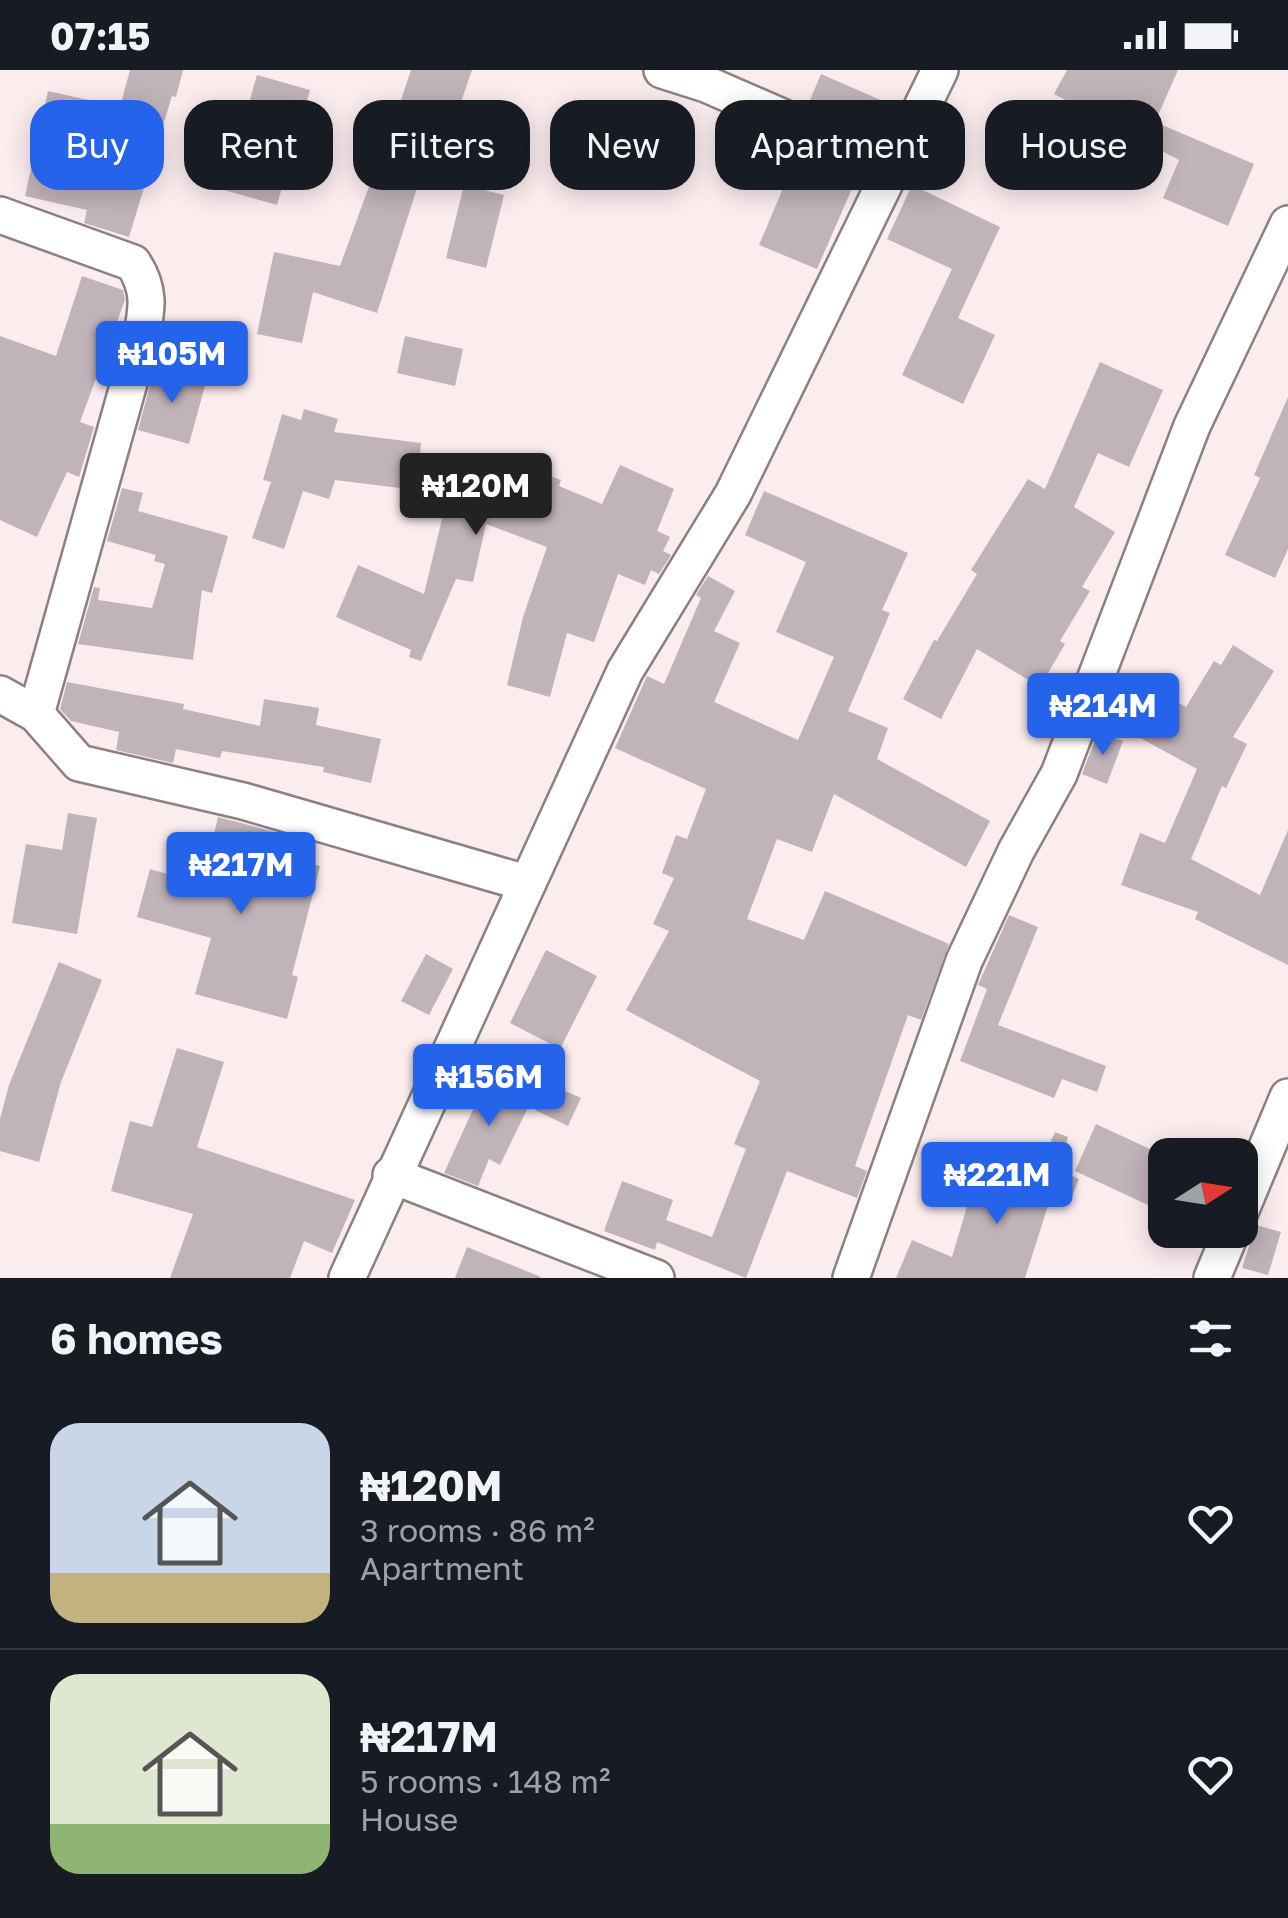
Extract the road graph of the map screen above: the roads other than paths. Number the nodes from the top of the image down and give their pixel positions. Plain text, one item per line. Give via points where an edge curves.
1 (662, 70) edge
2 (940, 70) edge
3 (743, 100) edge
4 (926, 100) edge
5 (882, 190) edge
6 (0, 215) edge
7 (1288, 224) edge
8 (0, 694) edge
9 (36, 714) junction
10 (526, 884) junction
11 (1288, 1097) edge
12 (1258, 1169) edge
13 (391, 1176) junction
14 (1224, 1248) edge
15 (347, 1278) edge
16 (656, 1278) edge
17 (851, 1278) edge
18 (1212, 1278) edge

1 - 3 street
2 - 4 street
5 - 10 street via 732,494 625,672
6 - 9 street via 133,263 148,300
7 - 17 street via 1192,426 1058,774 964,961
8 - 9 street
9 - 10 street via 79,762 243,801
10 - 13 street
11 - 12 street
13 - 15 street
13 - 16 street
14 - 18 street

